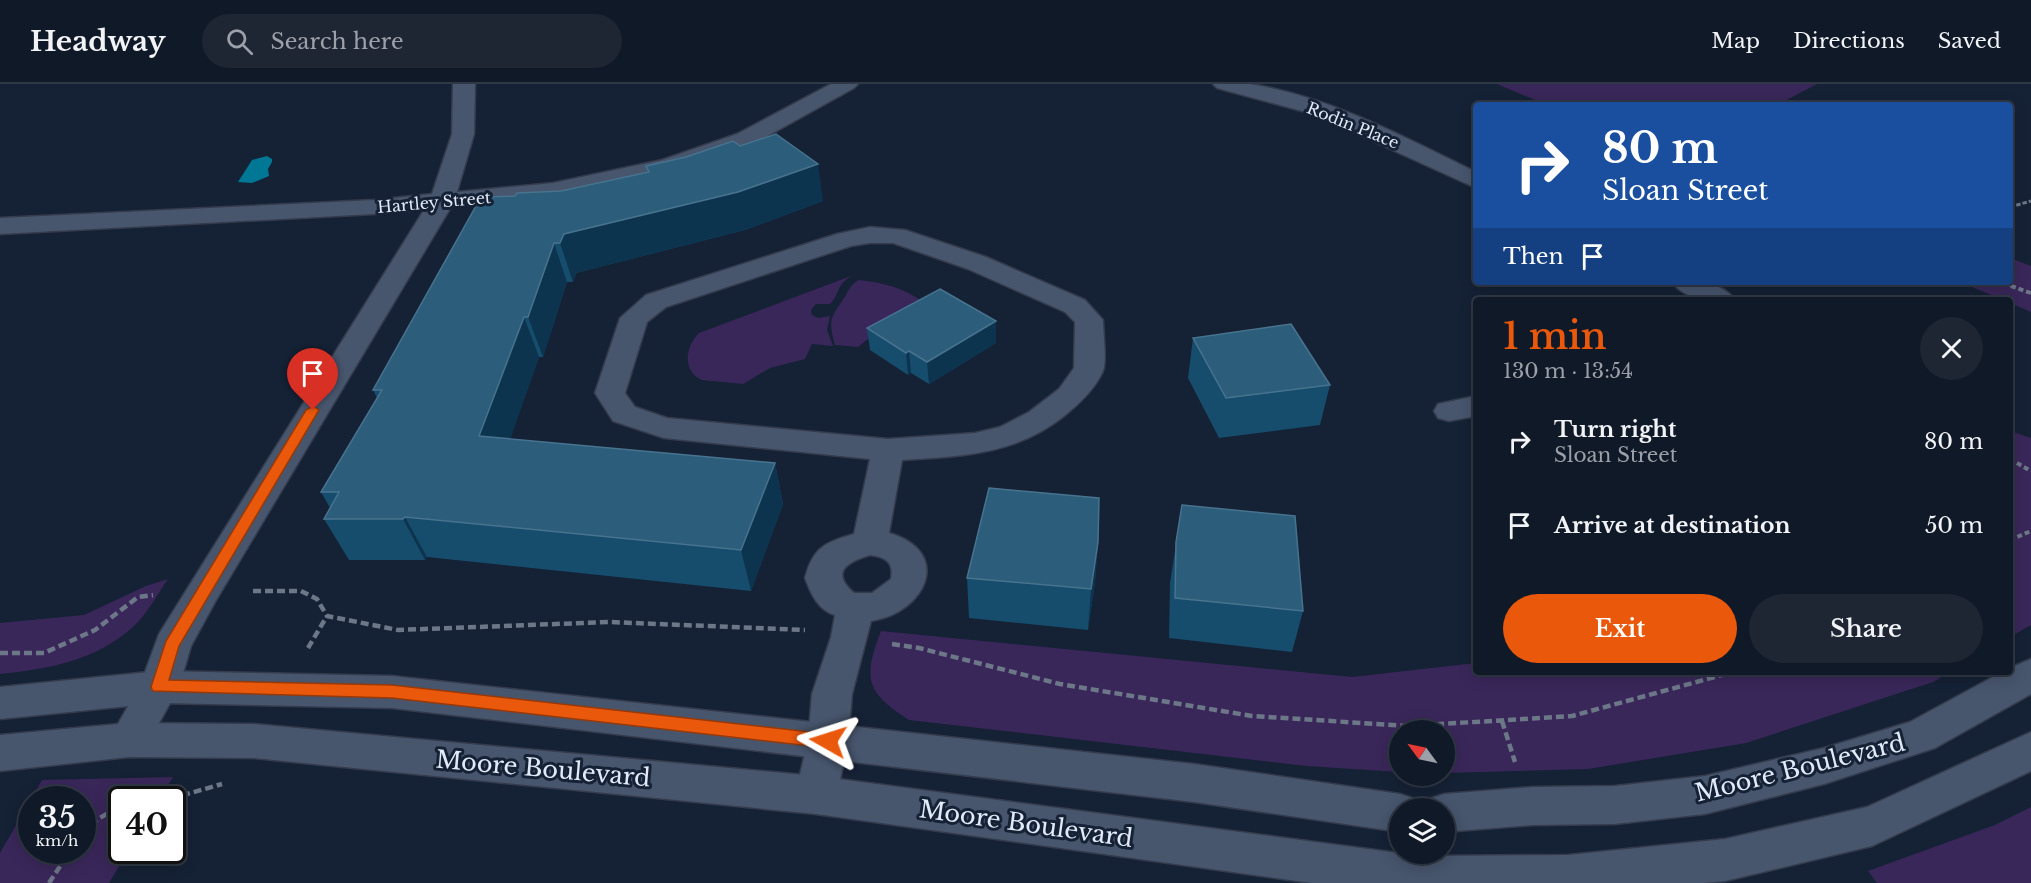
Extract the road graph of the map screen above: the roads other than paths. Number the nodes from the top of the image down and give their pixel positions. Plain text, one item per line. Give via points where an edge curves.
1 (464, 84) edge
2 (847, 84) edge
3 (1224, 84) edge
4 (1473, 180) edge
5 (442, 201) junction
6 (0, 226) edge
7 (1689, 285) edge
8 (1710, 297) edge
9 (888, 450) junction
10 (870, 542) junction
11 (852, 622) junction
12 (2031, 675) edge
13 (159, 687) junction
14 (0, 703) edge
15 (129, 740) junction
16 (828, 741) junction
17 (2031, 750) edge
18 (0, 753) edge
19 (816, 795) junction
20 (1389, 811) edge
21 (1455, 812) edge
22 (1420, 871) edge

1 - 5 street via 463,134
2 - 5 street, Hartley Street via 745,139 668,166 553,190
3 - 4 street, Rodin Place via 1321,109
5 - 6 street, Hartley Street
5 - 13 street via 202,592 172,645
7 - 8 street
9 - 9 street via 975,444 1010,435 1040,420 1070,396 1089,369 1089,320 1075,306 977,263 896,235 846,239 656,300 634,318 610,393 624,414 664,428
9 - 10 street
10 - 11 street via 854,544 831,558 822,579 825,589 842,604
10 - 11 street via 896,548 906,557 910,578 895,598
11 - 16 street via 832,694
12 - 21 street, Moore Boulevard via 1921,736 1824,766 1705,795 1615,805
13 - 14 street
13 - 15 street
13 - 16 street via 392,692
15 - 18 street, Moore Boulevard
15 - 19 street, Moore Boulevard via 253,741
16 - 19 street
16 - 20 street via 1194,783
17 - 22 street, Moore Boulevard via 1872,826 1725,860 1568,876
19 - 22 street, Moore Boulevard

